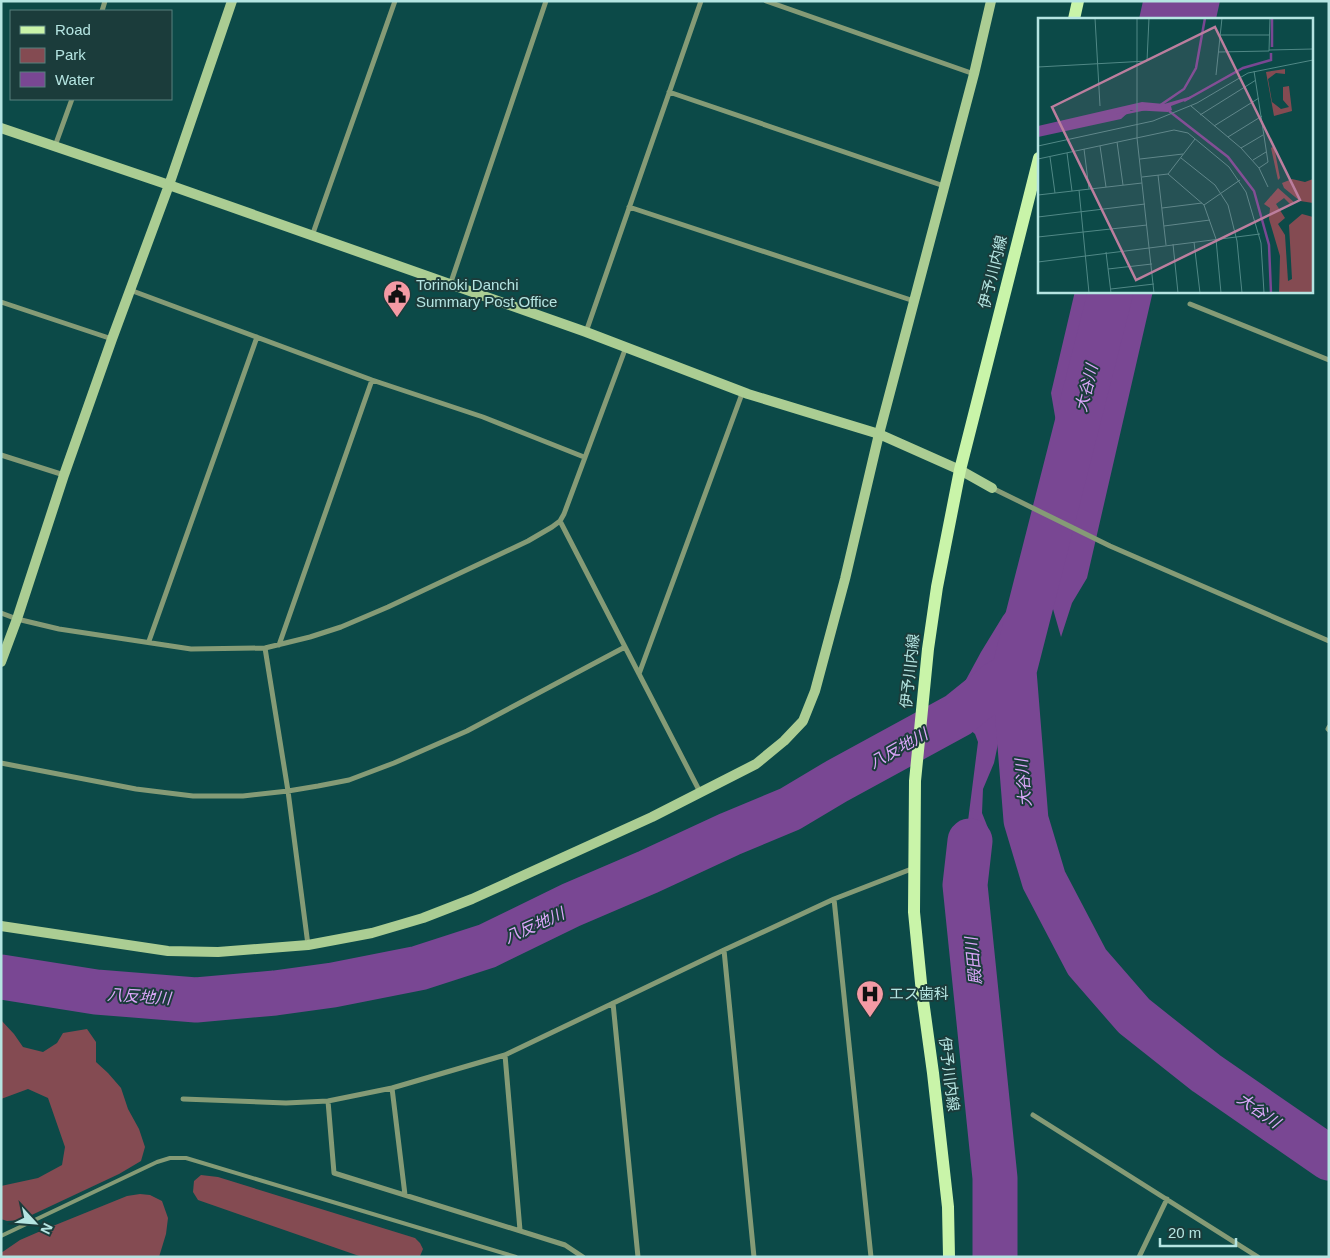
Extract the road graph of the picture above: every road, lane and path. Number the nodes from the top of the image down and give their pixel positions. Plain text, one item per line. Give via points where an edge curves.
1 (232, 1) edge
2 (395, 1) edge
3 (546, 1) edge
4 (701, 1) edge
5 (766, 1) edge
6 (990, 1) edge
7 (1078, 1) edge
8 (1074, 18) edge
9 (974, 74) junction
10 (669, 92) junction
11 (72, 100) edge
12 (1, 128) edge
13 (55, 146) junction
14 (1038, 162) edge
15 (169, 185) junction
16 (944, 186) junction
17 (629, 206) junction
18 (312, 236) junction
19 (450, 285) junction
20 (130, 290) junction
21 (914, 301) junction
22 (1, 302) edge
23 (1190, 304) dead end
24 (586, 332) junction
25 (257, 337) junction
26 (112, 339) junction
27 (626, 347) junction
28 (1329, 360) edge
29 (372, 380) junction
30 (743, 391) junction
31 (879, 434) junction
32 (1, 455) edge
33 (584, 457) junction
34 (960, 470) junction
35 (64, 475) junction
36 (992, 488) joint
37 (560, 520) junction
38 (1, 613) edge
39 (17, 619) junction
40 (149, 641) junction
41 (1329, 641) edge
42 (279, 645) junction
43 (625, 647) junction
44 (265, 648) junction
45 (1, 662) edge
46 (640, 674) junction
47 (1, 763) edge
48 (288, 791) junction
49 (700, 793) junction
50 (914, 867) junction
51 (834, 899) junction
52 (1, 926) edge
53 (308, 944) junction
54 (724, 950) junction
55 (613, 1004) junction
56 (505, 1055) junction
57 (392, 1088) junction
58 (183, 1099) dead end
59 (328, 1101) junction
60 (1033, 1115) dead end
61 (405, 1195) junction
62 (1167, 1199) junction
63 (520, 1230) junction
64 (1, 1236) edge
65 (516, 1257) edge
66 (583, 1257) edge
67 (638, 1257) edge
68 (754, 1257) edge
69 (870, 1257) edge
70 (949, 1257) edge
71 (1139, 1257) edge
72 (1258, 1257) edge

1 - 15 street
2 - 18 street
3 - 19 street
4 - 10 street
5 - 9 street
6 - 9 street
7 - 8 main road
9 - 16 street
10 - 16 street
10 - 17 street
11 - 13 street
12 - 13 street
13 - 15 street
14 - 34 main road, 伊予川内線
15 - 18 street
15 - 20 street
16 - 21 street
17 - 21 street
17 - 24 street
18 - 19 street
19 - 24 street
20 - 25 street
20 - 26 street
21 - 31 street
22 - 26 street
23 - 28 street
24 - 27 street
25 - 29 street
25 - 40 street
26 - 35 street
27 - 30 street
27 - 33 street
29 - 33 street via 483,417
29 - 42 street
30 - 31 street
30 - 46 street
31 - 34 street
31 - 49 street via 845,579 815,691 803,721 756,764
32 - 35 street
33 - 37 street
34 - 36 street
34 - 50 main road, 伊予川内線 via 928,649 915,781
35 - 39 street
36 - 41 street via 1110,546
37 - 42 street via 528,541 388,607 341,627
37 - 43 street
38 - 39 street
39 - 40 street via 59,629
39 - 45 street
40 - 44 street via 191,649
42 - 44 street
43 - 46 street
43 - 48 street via 467,732 349,780
44 - 48 street
46 - 49 street
47 - 48 street via 136,789 192,796 243,796
48 - 53 street
49 - 53 street via 472,899 423,918 372,933
50 - 51 street
50 - 70 main road, 伊予川内線 via 914,912 948,1207
51 - 54 street
51 - 69 street
52 - 53 street via 168,951 218,952
54 - 55 street
54 - 68 street
55 - 56 street
55 - 67 street
56 - 57 street
56 - 63 street
57 - 59 street
57 - 61 street
58 - 59 street via 286,1103
59 - 61 street via 334,1173
60 - 62 street
61 - 63 street
62 - 71 street
62 - 72 street
63 - 66 street via 565,1245
64 - 65 lane via 157,1162 186,1158

